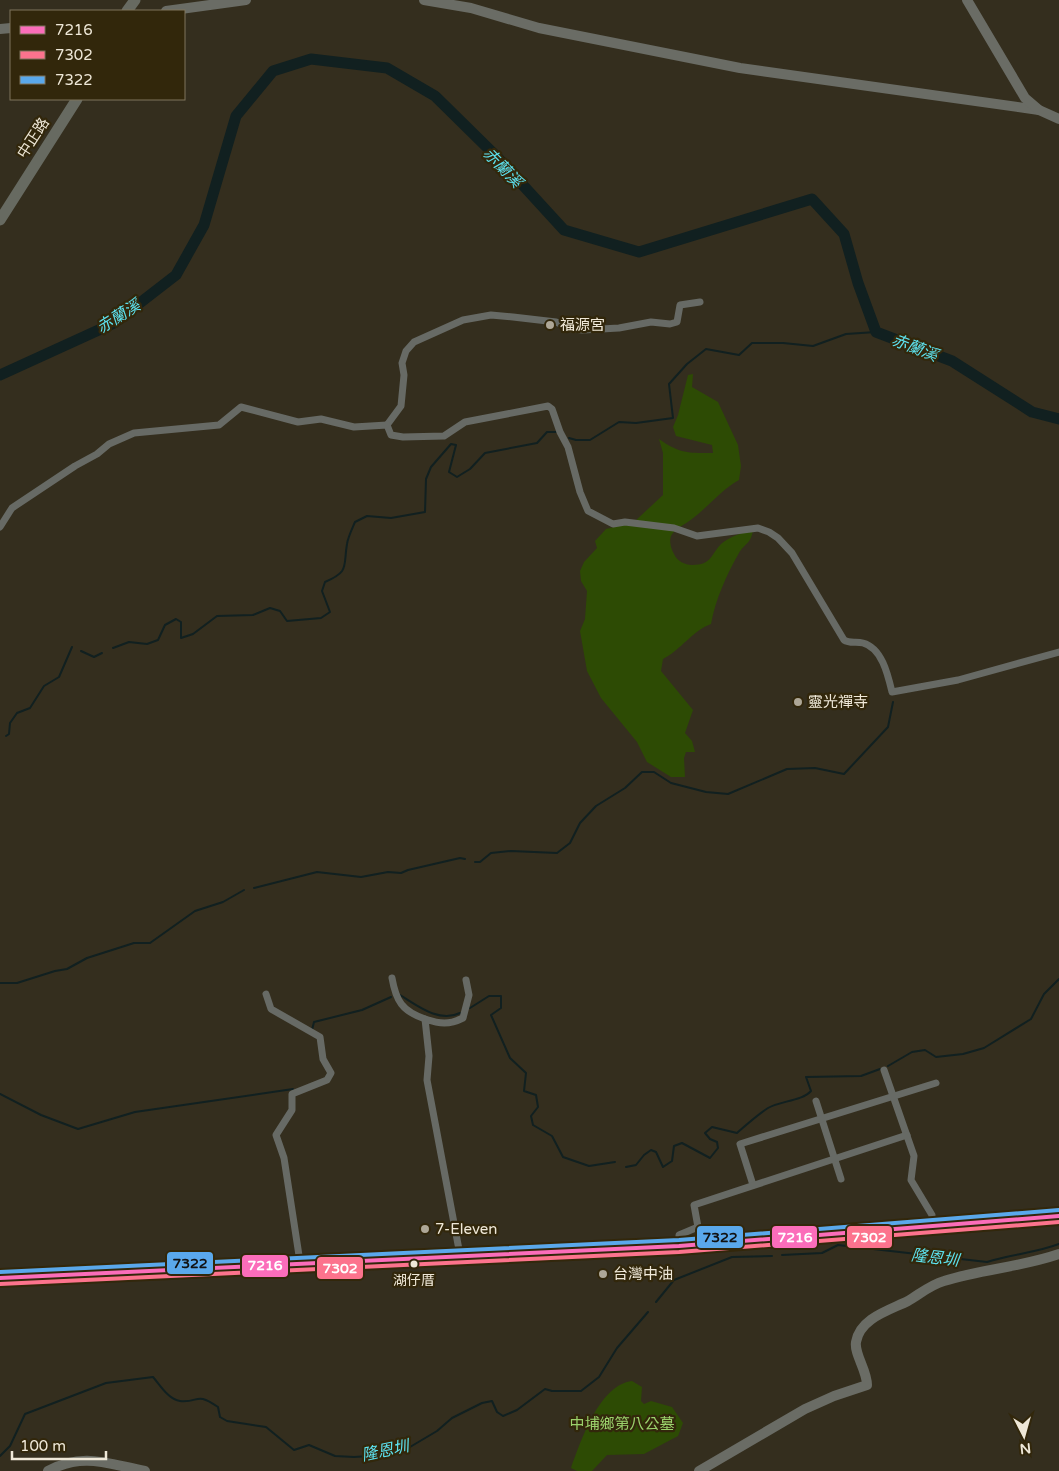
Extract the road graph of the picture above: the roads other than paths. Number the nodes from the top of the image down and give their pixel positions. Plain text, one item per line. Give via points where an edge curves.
1 (246, 0) edge
2 (424, 0) edge
3 (967, 0) edge
4 (173, 10) edge
5 (69, 100) edge
6 (76, 100) edge
7 (1039, 110) junction
8 (1059, 119) edge
9 (0, 208) edge
10 (0, 220) edge
11 (700, 302) dead end
12 (387, 425) junction
13 (0, 528) edge
14 (1059, 652) edge
15 (392, 978) dead end
16 (466, 980) dead end
17 (266, 994) dead end
18 (425, 1019) junction
19 (884, 1070) dead end
20 (936, 1083) dead end
21 (892, 1096) junction
22 (816, 1101) dead end
23 (821, 1118) junction
24 (907, 1135) junction
25 (834, 1158) junction
26 (841, 1179) dead end
27 (753, 1185) junction
28 (1059, 1216) edge
29 (932, 1226) junction
30 (679, 1246) junction
31 (1059, 1254) edge
32 (460, 1255) junction
33 (300, 1262) junction
34 (0, 1278) edge
35 (48, 1471) edge
36 (145, 1471) edge
37 (699, 1471) edge

1 - 4 street
2 - 7 street via 471,8 539,28 740,68
3 - 7 street via 1025,98
5 - 9 main road, 中正路
6 - 10 main road, 中正路
7 - 8 street
11 - 12 street via 680,304 677,322 651,322 619,328 583,330 556,322 491,315 463,320 414,342 406,351 402,363 401,406
12 - 13 street via 354,427 321,419 298,422 241,407 219,425 134,433 108,444 35,491 12,508
12 - 14 street via 391,435 403,438 444,436 464,422 548,406 568,447 588,511 613,524 667,526 697,536 758,528 769,532 792,553 844,640 873,647 887,671 892,692 958,680
15 - 18 street via 394,994 400,1002 409,1013
16 - 18 street via 469,995 463,1018 452,1024
17 - 33 street via 271,1009 320,1037 323,1058 331,1073 327,1080 292,1094 292,1110 276,1135 284,1158
18 - 32 street via 427,1080
19 - 21 street
20 - 21 street
21 - 23 street
21 - 24 street
22 - 23 street
23 - 25 street
23 - 27 street via 740,1144
24 - 25 street
24 - 29 street via 914,1156 911,1180 932,1215
25 - 26 street
25 - 27 street
27 - 30 street via 694,1204 698,1227 679,1234
28 - 29 main road
29 - 30 main road
30 - 32 main road
31 - 37 street via 945,1280 878,1314 866,1324 856,1341 867,1385 805,1409
32 - 33 main road
33 - 34 main road
35 - 36 street via 63,1463 80,1460

